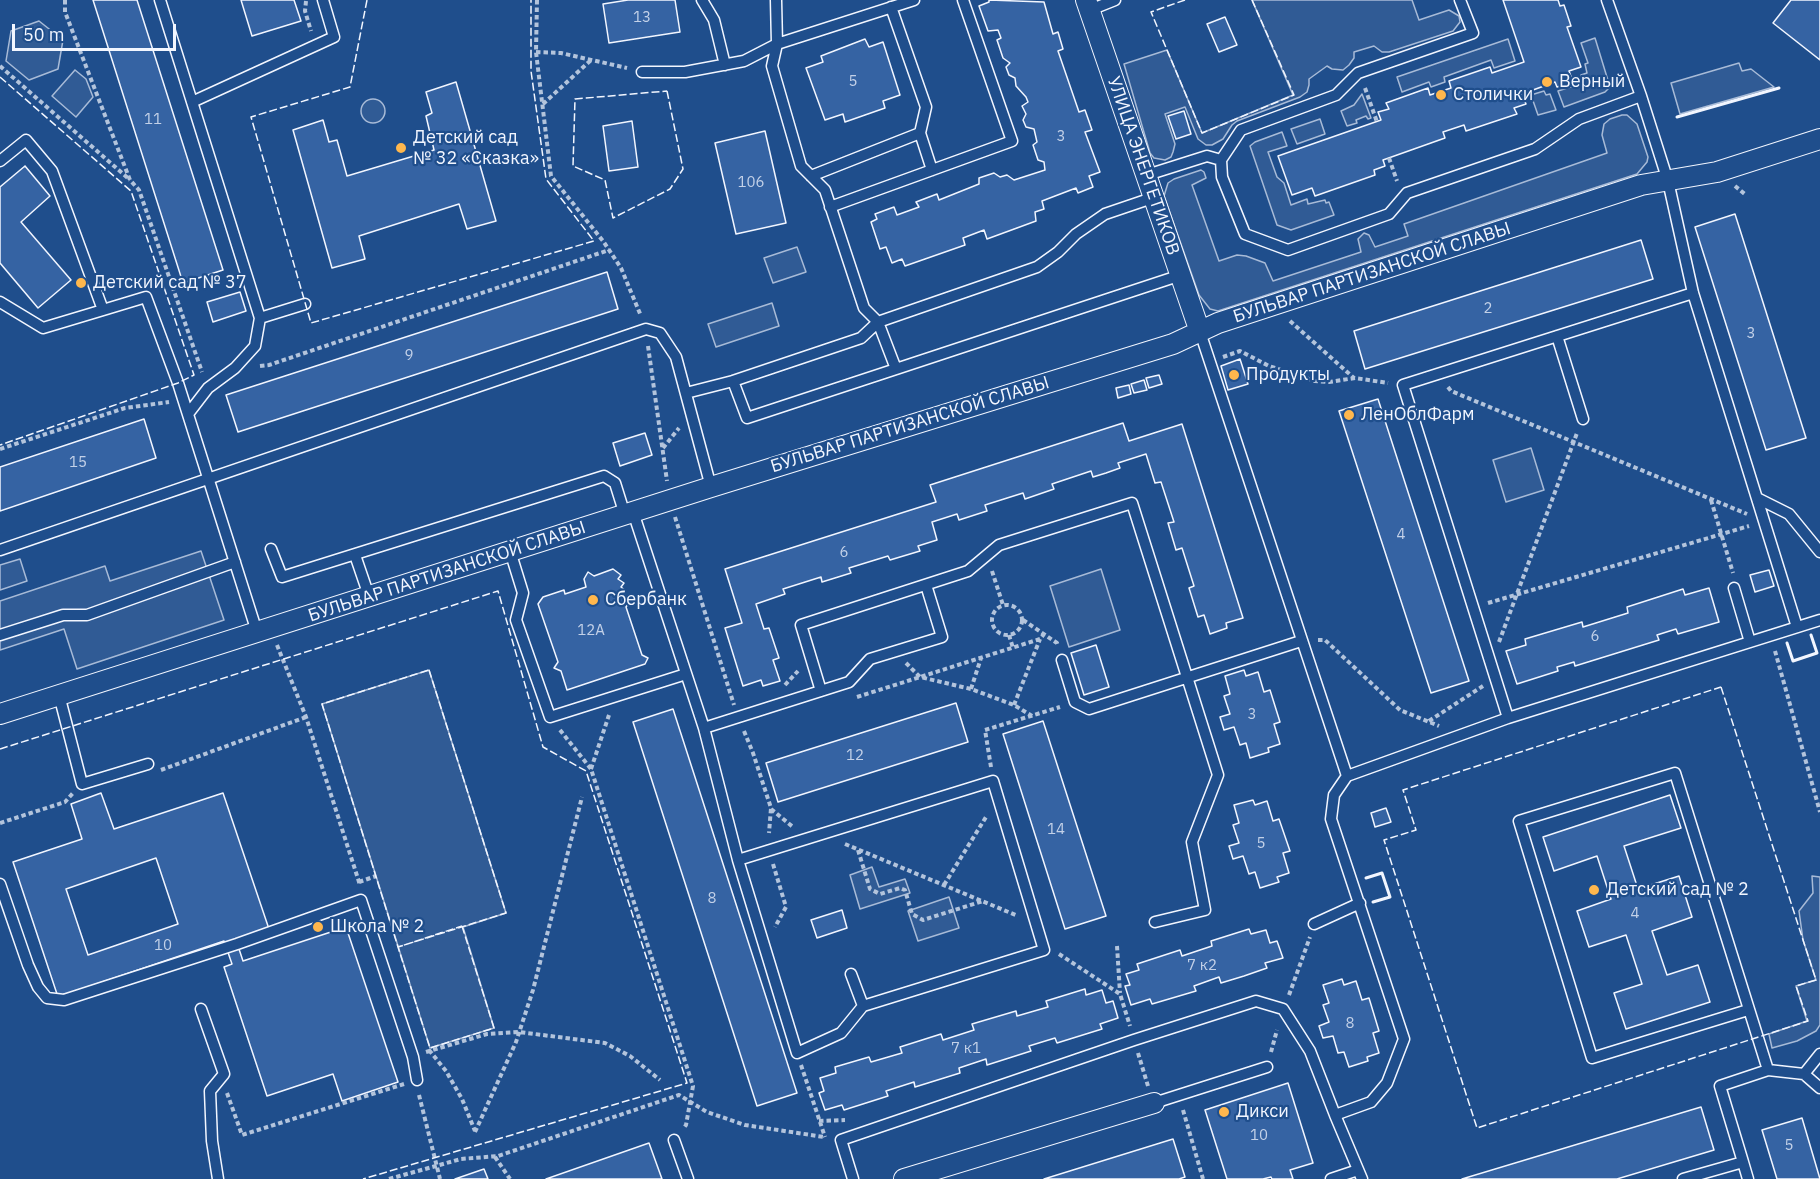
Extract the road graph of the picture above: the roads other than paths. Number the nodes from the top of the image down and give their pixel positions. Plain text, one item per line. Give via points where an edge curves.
1 (160, 0) edge
2 (323, 0) edge
3 (702, 0) edge
4 (776, 0) edge
5 (914, 0) edge
6 (963, 0) edge
7 (1115, 0) edge
8 (1460, 0) edge
9 (1607, 0) edge
10 (1088, 5) edge
11 (891, 8) junction
12 (777, 44) junction
13 (725, 64) junction
14 (642, 72) road end
15 (1641, 96) junction
16 (192, 102) junction
17 (920, 132) junction
18 (1820, 139) edge
19 (1221, 160) junction
20 (0, 161) edge
21 (932, 170) junction
22 (811, 176) junction
23 (1148, 176) junction
24 (1668, 181) junction
25 (1155, 197) junction
26 (830, 207) junction
27 (1181, 275) junction
28 (1693, 293) junction
29 (0, 302) edge
30 (305, 304) dead end
31 (103, 310) junction
32 (260, 318) junction
33 (878, 322) junction
34 (1200, 332) junction
35 (1557, 336) junction
36 (896, 369) junction
37 (733, 381) junction
38 (686, 393) junction
39 (188, 414) junction
40 (1583, 419) road end
41 (208, 477) junction
42 (711, 487) junction
43 (1757, 498) junction
44 (629, 514) junction
45 (272, 549) dead end
46 (0, 550) edge
47 (510, 551) junction
48 (1820, 552) edge
49 (355, 555) junction
50 (235, 562) junction
51 (926, 585) junction
52 (1734, 588) road end
53 (369, 596) junction
54 (1820, 620) edge
55 (1797, 627) junction
56 (264, 630) junction
57 (0, 635) edge
58 (1301, 641) junction
59 (1750, 642) junction
60 (1062, 660) road end
61 (686, 674) junction
62 (1188, 678) junction
63 (821, 691) junction
64 (59, 695) junction
65 (0, 714) edge
66 (1508, 718) junction
67 (704, 728) junction
68 (148, 764) road end
69 (1347, 776) junction
70 (738, 860) junction
71 (0, 884) edge
72 (1360, 903) junction
73 (1155, 922) dead end
74 (1314, 924) road end
75 (851, 974) dead end
76 (863, 1006) junction
77 (201, 1009) dead end
78 (1748, 1010) junction
79 (1820, 1054) edge
80 (1267, 1067) road end
81 (1768, 1070) junction
82 (1804, 1074) junction
83 (417, 1080) road end
84 (1820, 1088) edge
85 (1154, 1103) joint
86 (1335, 1115) junction
87 (674, 1140) road end
88 (1743, 1161) junction
89 (952, 1172) edge
90 (1360, 1174) edge
91 (218, 1179) edge
92 (688, 1179) edge
93 (853, 1179) edge
94 (904, 1179) edge
95 (1331, 1179) edge
96 (1683, 1179) edge
97 (1748, 1179) edge

1 - 16 lane
2 - 16 lane via 334,37
3 - 13 lane via 714,20
4 - 12 lane
5 - 11 lane
6 - 21 lane via 1012,141
7 - 10 lane
8 - 19 lane via 1473,33 1358,73 1336,95 1241,130
9 - 15 lane
10 - 23 street, УЛИЦА ЭНЕРГЕТИКОВ
11 - 12 lane
11 - 17 lane via 926,107
12 - 13 lane via 744,61
12 - 22 lane via 772,66 801,166
13 - 14 lane via 685,72
15 - 19 lane via 1579,119 1535,149 1407,193 1389,214 1288,250 1245,234 1222,177
15 - 24 lane
16 - 32 lane
17 - 21 lane
17 - 22 lane
18 - 24 street, БУЛЬВАР ПАРТИЗАНСКОЙ СЛАВЫ via 1717,172
19 - 23 lane via 1207,156
20 - 31 lane via 26,140 52,171
21 - 26 lane
22 - 26 lane via 825,190
23 - 25 street, УЛИЦА ЭНЕРГЕТИКОВ
24 - 28 lane
24 - 34 street, БУЛЬВАР ПАРТИЗАНСКОЙ СЛАВЫ via 1618,192
25 - 27 street, УЛИЦА ЭНЕРГЕТИКОВ
25 - 33 lane via 1105,214 1037,267
26 - 33 lane via 864,308
27 - 34 street, УЛИЦА ЭНЕРГЕТИКОВ
27 - 36 lane
28 - 35 lane
28 - 43 lane
29 - 31 lane via 43,328
30 - 32 lane
31 - 39 lane via 146,297
32 - 39 lane via 255,346 235,368 208,388
33 - 36 lane
33 - 37 lane via 861,338
34 - 42 street, БУЛЬВАР ПАРТИЗАНСКОЙ СЛАВЫ via 1173,344
34 - 58 lane
35 - 40 lane
35 - 66 lane via 1403,385
36 - 37 lane via 747,418
37 - 38 lane
38 - 41 lane via 676,357 660,333 646,328
38 - 42 lane
39 - 41 lane
41 - 46 lane
41 - 50 lane
42 - 44 street, БУЛЬВАР ПАРТИЗАНСКОЙ СЛАВЫ
43 - 48 lane via 1789,514
43 - 55 lane
44 - 47 street, БУЛЬВАР ПАРТИЗАНСКОЙ СЛАВЫ
44 - 49 lane via 615,483 604,476
44 - 61 lane
45 - 49 lane via 282,577
47 - 53 street, БУЛЬВАР ПАРТИЗАНСКОЙ СЛАВЫ
47 - 61 lane via 523,593 516,620 550,717
49 - 53 lane
50 - 56 lane
50 - 57 lane via 87,615 63,615
51 - 62 lane via 968,572 999,545 1132,503
51 - 63 lane via 942,636 870,659 849,682
51 - 63 lane via 801,625
52 - 59 lane
53 - 56 street, БУЛЬВАР ПАРТИЗАНСКОЙ СЛАВЫ
54 - 55 lane
55 - 59 lane
56 - 64 street, БУЛЬВАР ПАРТИЗАНСКОЙ СЛАВЫ
58 - 62 lane
58 - 69 lane
59 - 66 lane
60 - 62 lane via 1075,702 1089,709
61 - 67 lane
62 - 73 lane via 1218,775 1192,842 1205,910
63 - 67 lane
64 - 65 street, БУЛЬВАР ПАРТИЗАНСКОЙ СЛАВЫ
64 - 68 lane via 82,784
66 - 69 lane
67 - 70 lane
69 - 72 lane via 1334,795 1331,819
70 - 76 lane via 797,1053 841,1033
70 - 76 lane via 993,781 1044,950
71 - 83 lane via 39,987 47,998 64,1000 361,900 413,1057
72 - 74 lane
72 - 86 lane via 1404,1039 1387,1083 1371,1102
75 - 76 lane
77 - 91 lane via 224,1074 210,1091
78 - 78 lane via 1675,773 1519,821 1592,1058
78 - 81 lane
79 - 82 lane
80 - 85 lane
81 - 82 lane
81 - 88 lane via 1720,1086
82 - 84 lane
85 - 89 street
86 - 90 lane
86 - 93 lane via 1310,1051 1283,1009 1256,1001 841,1140
87 - 92 lane
88 - 96 lane
88 - 97 lane
89 - 94 street
90 - 95 lane

